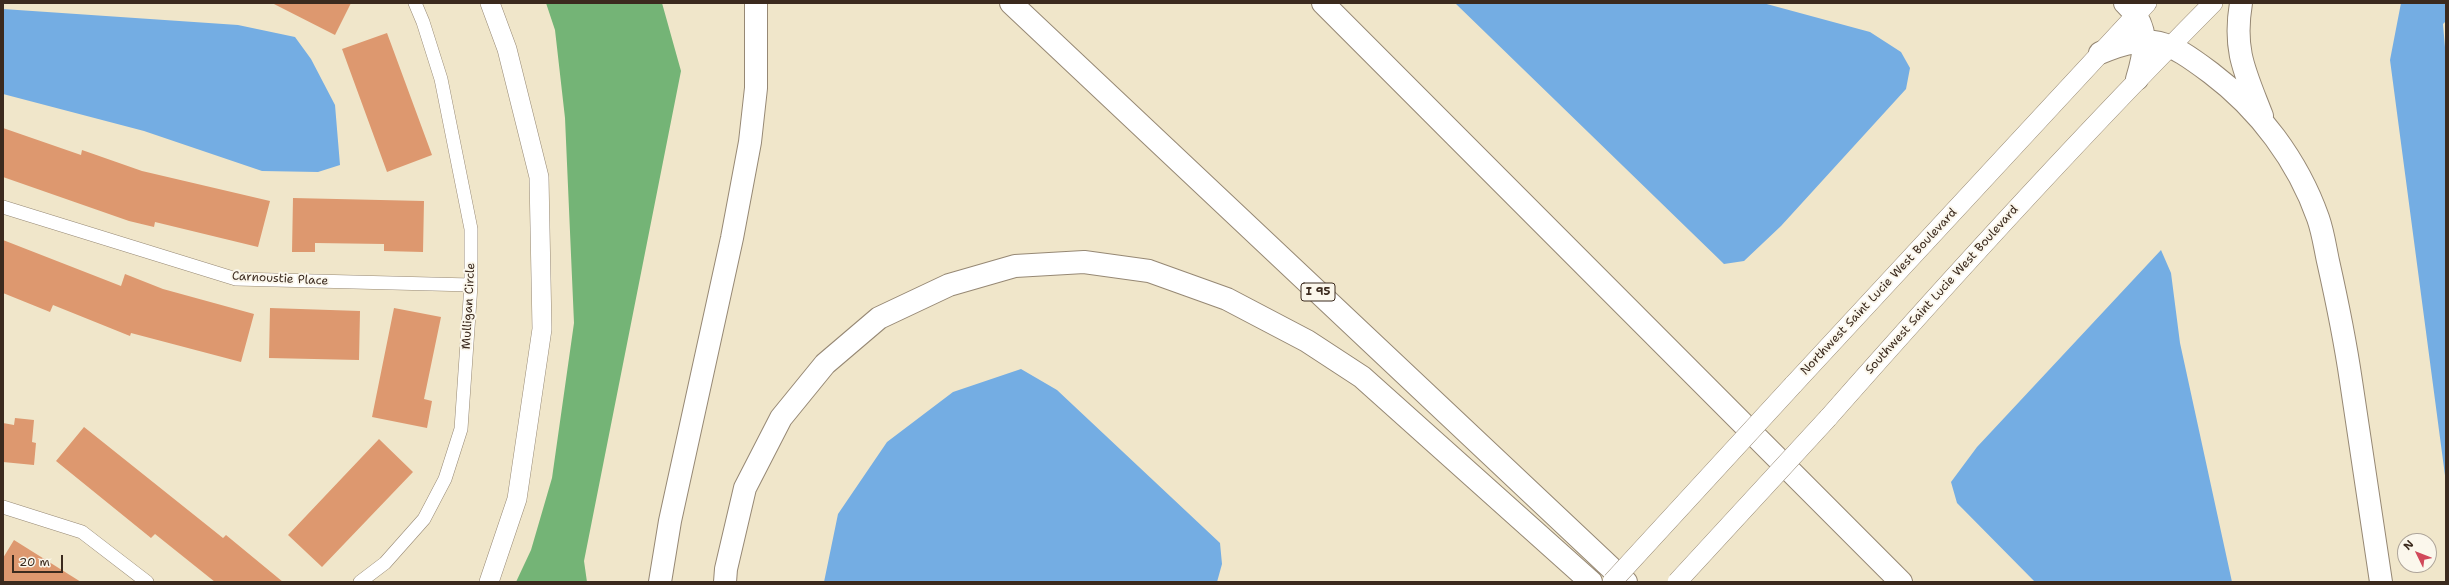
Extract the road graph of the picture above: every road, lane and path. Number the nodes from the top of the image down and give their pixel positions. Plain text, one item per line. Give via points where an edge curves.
1 (415, 3) edge
2 (490, 3) edge
3 (756, 3) edge
4 (1011, 3) edge
5 (1323, 3) edge
6 (2213, 3) edge
7 (2241, 3) edge
8 (2136, 7) edge
9 (2144, 40) junction
10 (2170, 46) junction
11 (2100, 53) junction
12 (2137, 79) junction
13 (2265, 122) junction
14 (3, 207) edge
15 (471, 285) junction
16 (517, 499) junction
17 (3, 507) edge
18 (147, 582) edge
19 (360, 582) edge
20 (479, 582) edge
21 (489, 582) edge
22 (660, 582) edge
23 (725, 582) edge
24 (1591, 582) edge
25 (1612, 582) edge
26 (1626, 582) edge
27 (1677, 582) edge
28 (1901, 582) edge
29 (2381, 582) edge

1 - 15 street, Mulligan Circle via 424,22 442,87 471,229
2 - 16 main road via 507,49 539,177 542,329
3 - 22 highway via 756,88 750,142 732,238 670,520
4 - 26 highway, I 95
5 - 28 highway
6 - 10 main road, Southwest Saint Lucie West Boulevard
7 - 13 highway via 2237,29 2239,51
8 - 9 highway
8 - 11 main road, Northwest Saint Lucie West Boulevard
9 - 10 highway via 2158,41
9 - 11 highway via 2123,43
9 - 12 highway via 2144,57
10 - 12 main road, Southwest Saint Lucie West Boulevard
10 - 13 highway via 2219,78
11 - 25 main road, Northwest Saint Lucie West Boulevard, bridge
12 - 27 main road, Southwest Saint Lucie West Boulevard, bridge via 1942,288 1828,418
13 - 29 highway via 2293,164 2318,218 2342,323
14 - 15 street, Carnoustie Place via 236,279
15 - 19 street, Mulligan Circle via 462,429 445,479 424,519 385,563
16 - 20 main road
16 - 21 main road
17 - 18 street via 82,532
23 - 24 highway via 745,488 781,418 825,364 879,318 949,285 1015,266 1084,262 1149,272 1191,286 1227,299 1307,341 1362,377

